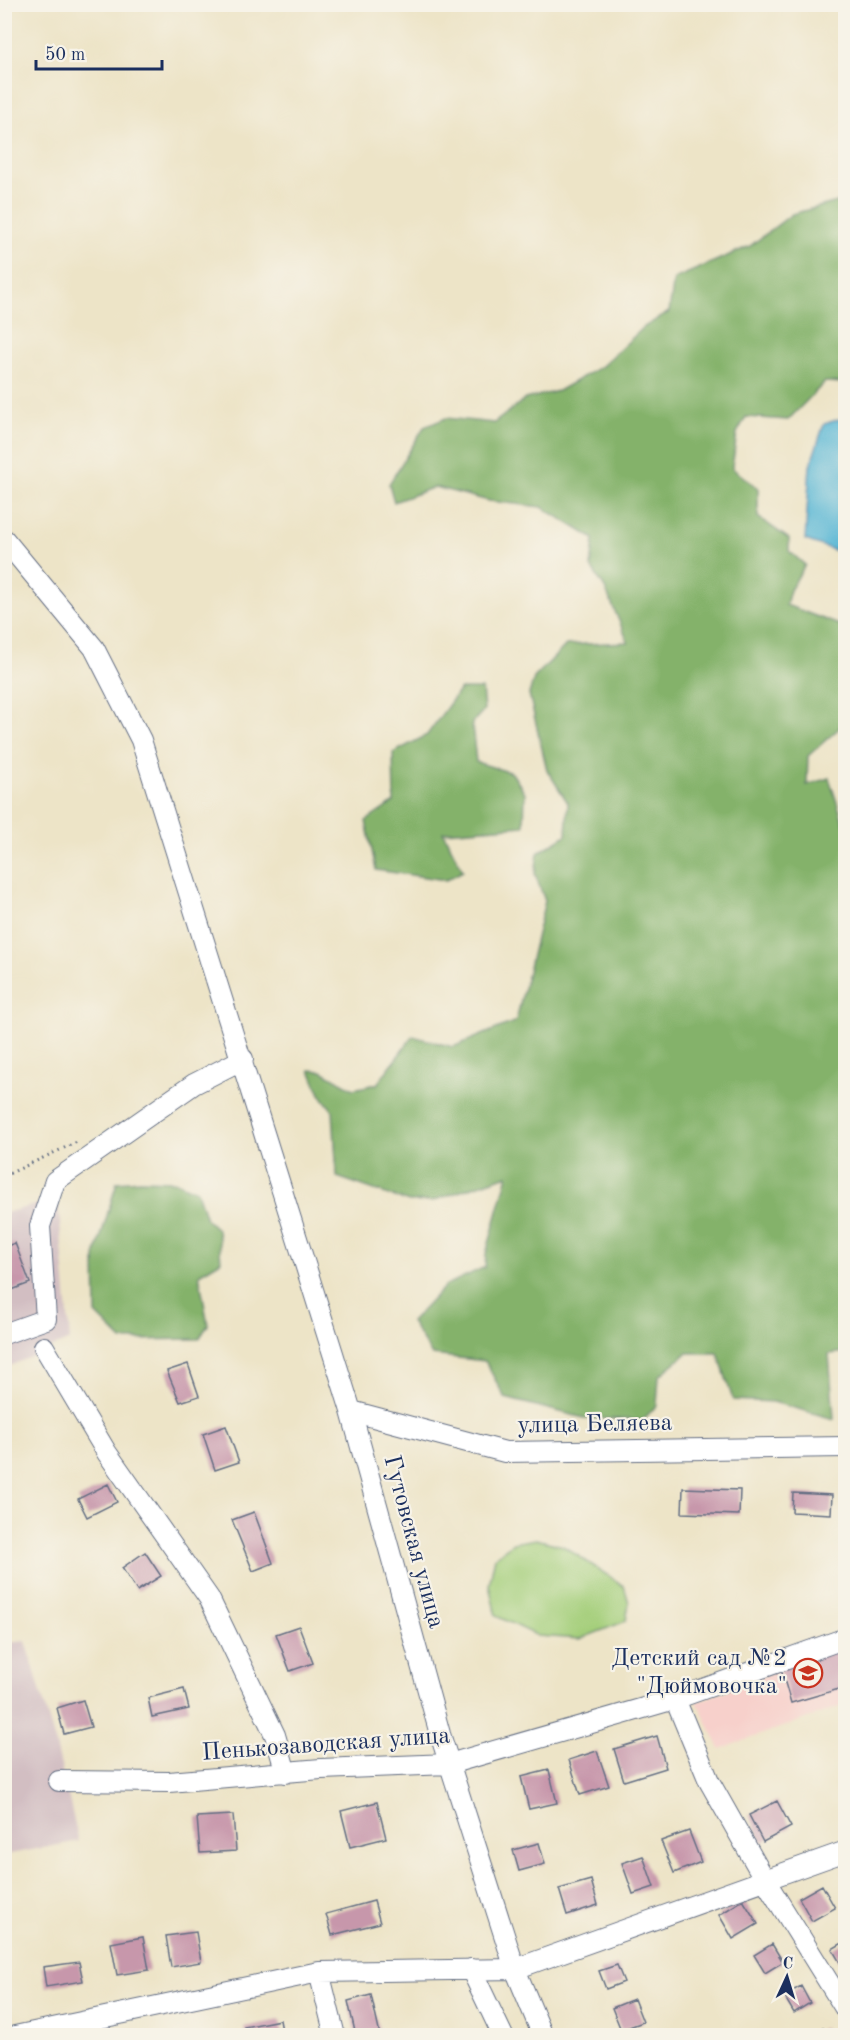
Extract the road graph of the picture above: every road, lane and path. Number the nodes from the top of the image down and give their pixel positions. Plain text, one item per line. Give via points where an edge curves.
1 (4, 539) edge
2 (243, 1059) junction
3 (86, 1138) dead end
4 (4, 1176) edge
5 (4, 1334) edge
6 (44, 1347) dead end
7 (351, 1411) junction
8 (846, 1447) edge
9 (846, 1638) edge
10 (675, 1700) junction
11 (449, 1764) junction
12 (286, 1773) junction
13 (59, 1781) dead end
14 (846, 1851) edge
15 (765, 1880) junction
16 (471, 1969) junction
17 (515, 1969) junction
18 (319, 1972) junction
19 (846, 2010) edge
20 (15, 2036) edge
21 (335, 2036) edge
22 (503, 2036) edge
23 (543, 2036) edge

1 - 2 street, Гутовская улица via 94,648 141,740
2 - 5 street via 194,1084 55,1181 40,1226 46,1319
2 - 7 street, Гутовская улица
3 - 4 path
6 - 12 street via 107,1453 208,1598 275,1735
7 - 8 street, улица Беляева via 505,1452
7 - 11 street, Гутовская улица
9 - 10 street, Пенькозаводская улица
10 - 11 street, Пенькозаводская улица
10 - 15 street via 709,1781
11 - 12 street, Пенькозаводская улица
11 - 17 street, Гутовская улица
12 - 13 street, Пенькозаводская улица via 169,1782
14 - 15 street
15 - 17 street
15 - 19 street
16 - 17 street
16 - 18 street
16 - 22 street
17 - 23 street, Гутовская улица
18 - 20 street
18 - 21 street

